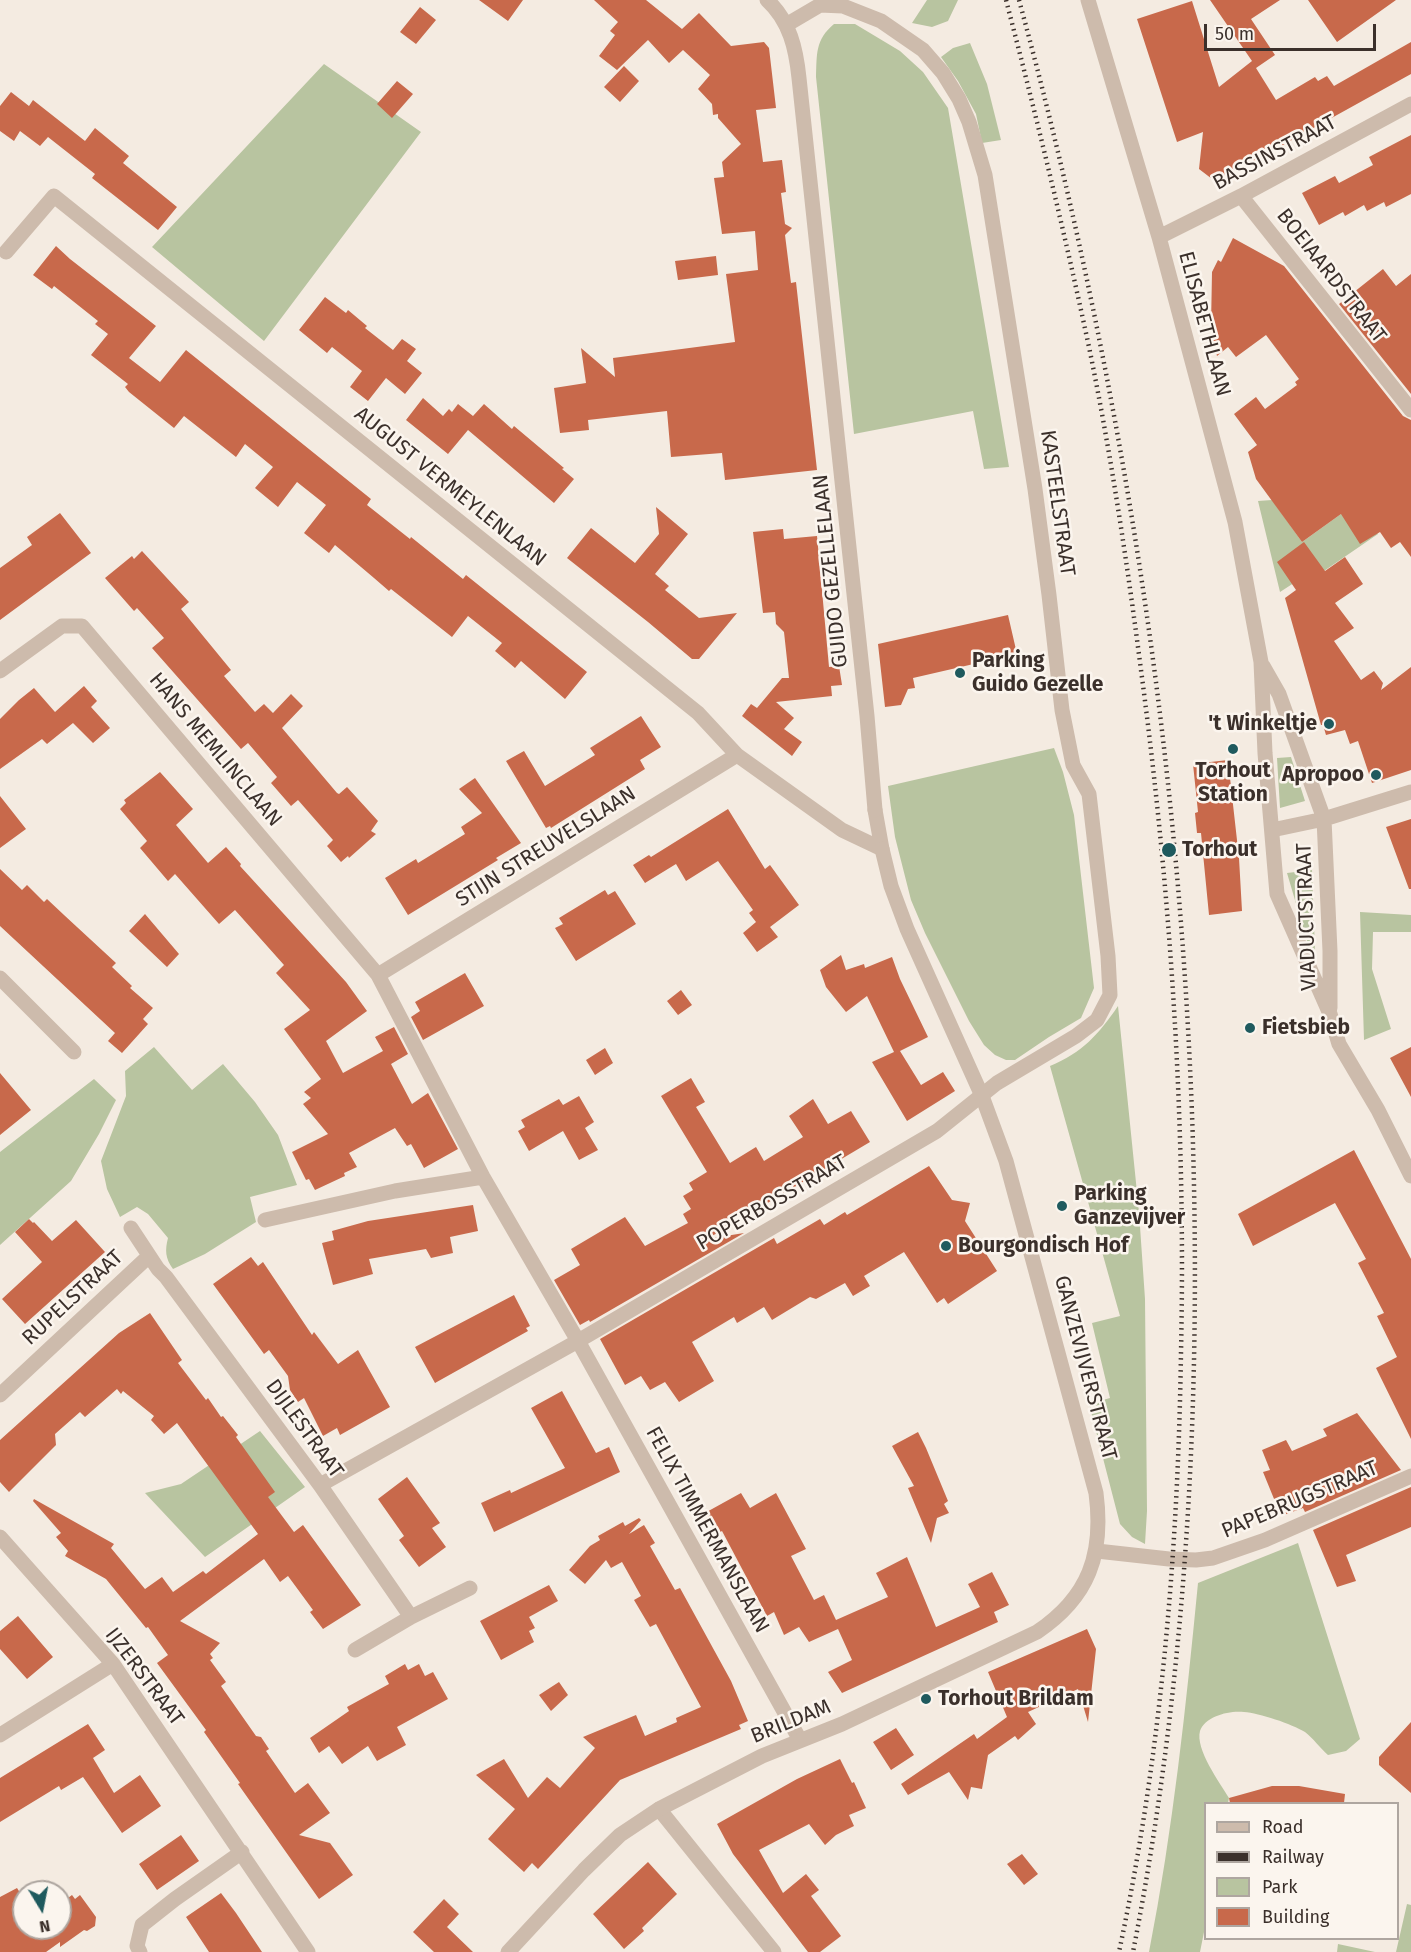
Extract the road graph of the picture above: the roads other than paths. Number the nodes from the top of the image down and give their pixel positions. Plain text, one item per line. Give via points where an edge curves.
1 (767, 0) edge
2 (1088, 0) edge
3 (786, 25) junction
4 (1411, 104) edge
5 (1241, 196) junction
6 (1159, 237) junction
7 (6, 252) dead end
8 (1411, 410) edge
9 (1261, 663) junction
10 (0, 671) edge
11 (737, 755) junction
12 (1411, 792) edge
13 (1324, 819) junction
14 (1272, 830) junction
15 (882, 849) junction
16 (378, 975) junction
17 (0, 978) edge
18 (1330, 1014) junction
19 (74, 1052) dead end
20 (982, 1096) junction
21 (1411, 1176) edge
22 (483, 1177) junction
23 (265, 1220) dead end
24 (131, 1228) dead end
25 (149, 1256) junction
26 (158, 1269) joint
27 (578, 1341) junction
28 (0, 1395) edge
29 (1411, 1476) edge
30 (320, 1485) junction
31 (0, 1537) edge
32 (1097, 1551) junction
33 (470, 1588) dead end
34 (411, 1617) junction
35 (354, 1650) dead end
36 (114, 1664) junction
37 (0, 1735) edge
38 (800, 1740) junction
39 (659, 1809) junction
40 (242, 1852) junction
41 (140, 1952) edge
42 (308, 1952) edge
43 (508, 1952) edge
44 (774, 1952) edge

1 - 3 street
2 - 6 street, ELISABETHLAAN
3 - 15 street, GUIDO GEZELLELAAN via 795,48 801,90
3 - 20 street, KASTEELSTRAAT via 820,4 843,6 881,21 913,42 943,73 959,99 985,175 1035,489 1062,710 1073,765 1089,794 1110,995 1097,1020
4 - 5 street, BASSINSTRAAT
5 - 6 street, BASSINSTRAAT
5 - 8 street, BOEIAARDSTRAAT
6 - 9 street, ELISABETHLAAN via 1235,522
7 - 11 street, AUGUST VERMEYLENLAAN via 54,196 698,713
9 - 13 street, ELISABETHLAAN via 1279,694
9 - 14 street, ELISABETHLAAN
10 - 16 street, HANS MEMLINCLAAN via 62,626 82,626
11 - 15 street, AUGUST VERMEYLENLAAN via 842,830
11 - 16 street, STIJN STREUVELSLAAN
12 - 13 street
13 - 14 street
13 - 18 street, VIADUCTSTRAAT
14 - 18 street, VIADUCTSTRAAT via 1277,894
15 - 20 street, GUIDO GEZELLELAAN via 907,930
16 - 22 street
17 - 19 street
18 - 21 street, VIADUCTSTRAAT via 1339,1044
20 - 27 street, POPERBOSSTRAAT via 937,1131
20 - 32 street, GANZEVIJVERSTRAAT via 1006,1161 1096,1493 1100,1519
22 - 23 street via 395,1191
22 - 27 street
24 - 25 street, RUPELSTRAAT
25 - 26 street, RUPELSTRAAT
25 - 28 street, RUPELSTRAAT
26 - 30 street, DIJLESTRAAT
27 - 30 street, POPERBOSSTRAAT
27 - 38 street, FELIX TIMMERMANSLAAN
29 - 32 street, PAPEBRUGSTRAAT via 1265,1540 1213,1558 1156,1558
30 - 34 street, DIJLESTRAAT
31 - 36 street, IJZERSTRAAT
32 - 38 street, BRILDAM via 1074,1600 1058,1618 1037,1632
33 - 34 street
34 - 35 street
36 - 37 street
36 - 40 street, IJZERSTRAAT
38 - 39 street, BRILDAM
39 - 43 street, BRILDAM via 620,1835
39 - 44 street
40 - 41 street via 142,1926 137,1946
40 - 42 street, IJZERSTRAAT

